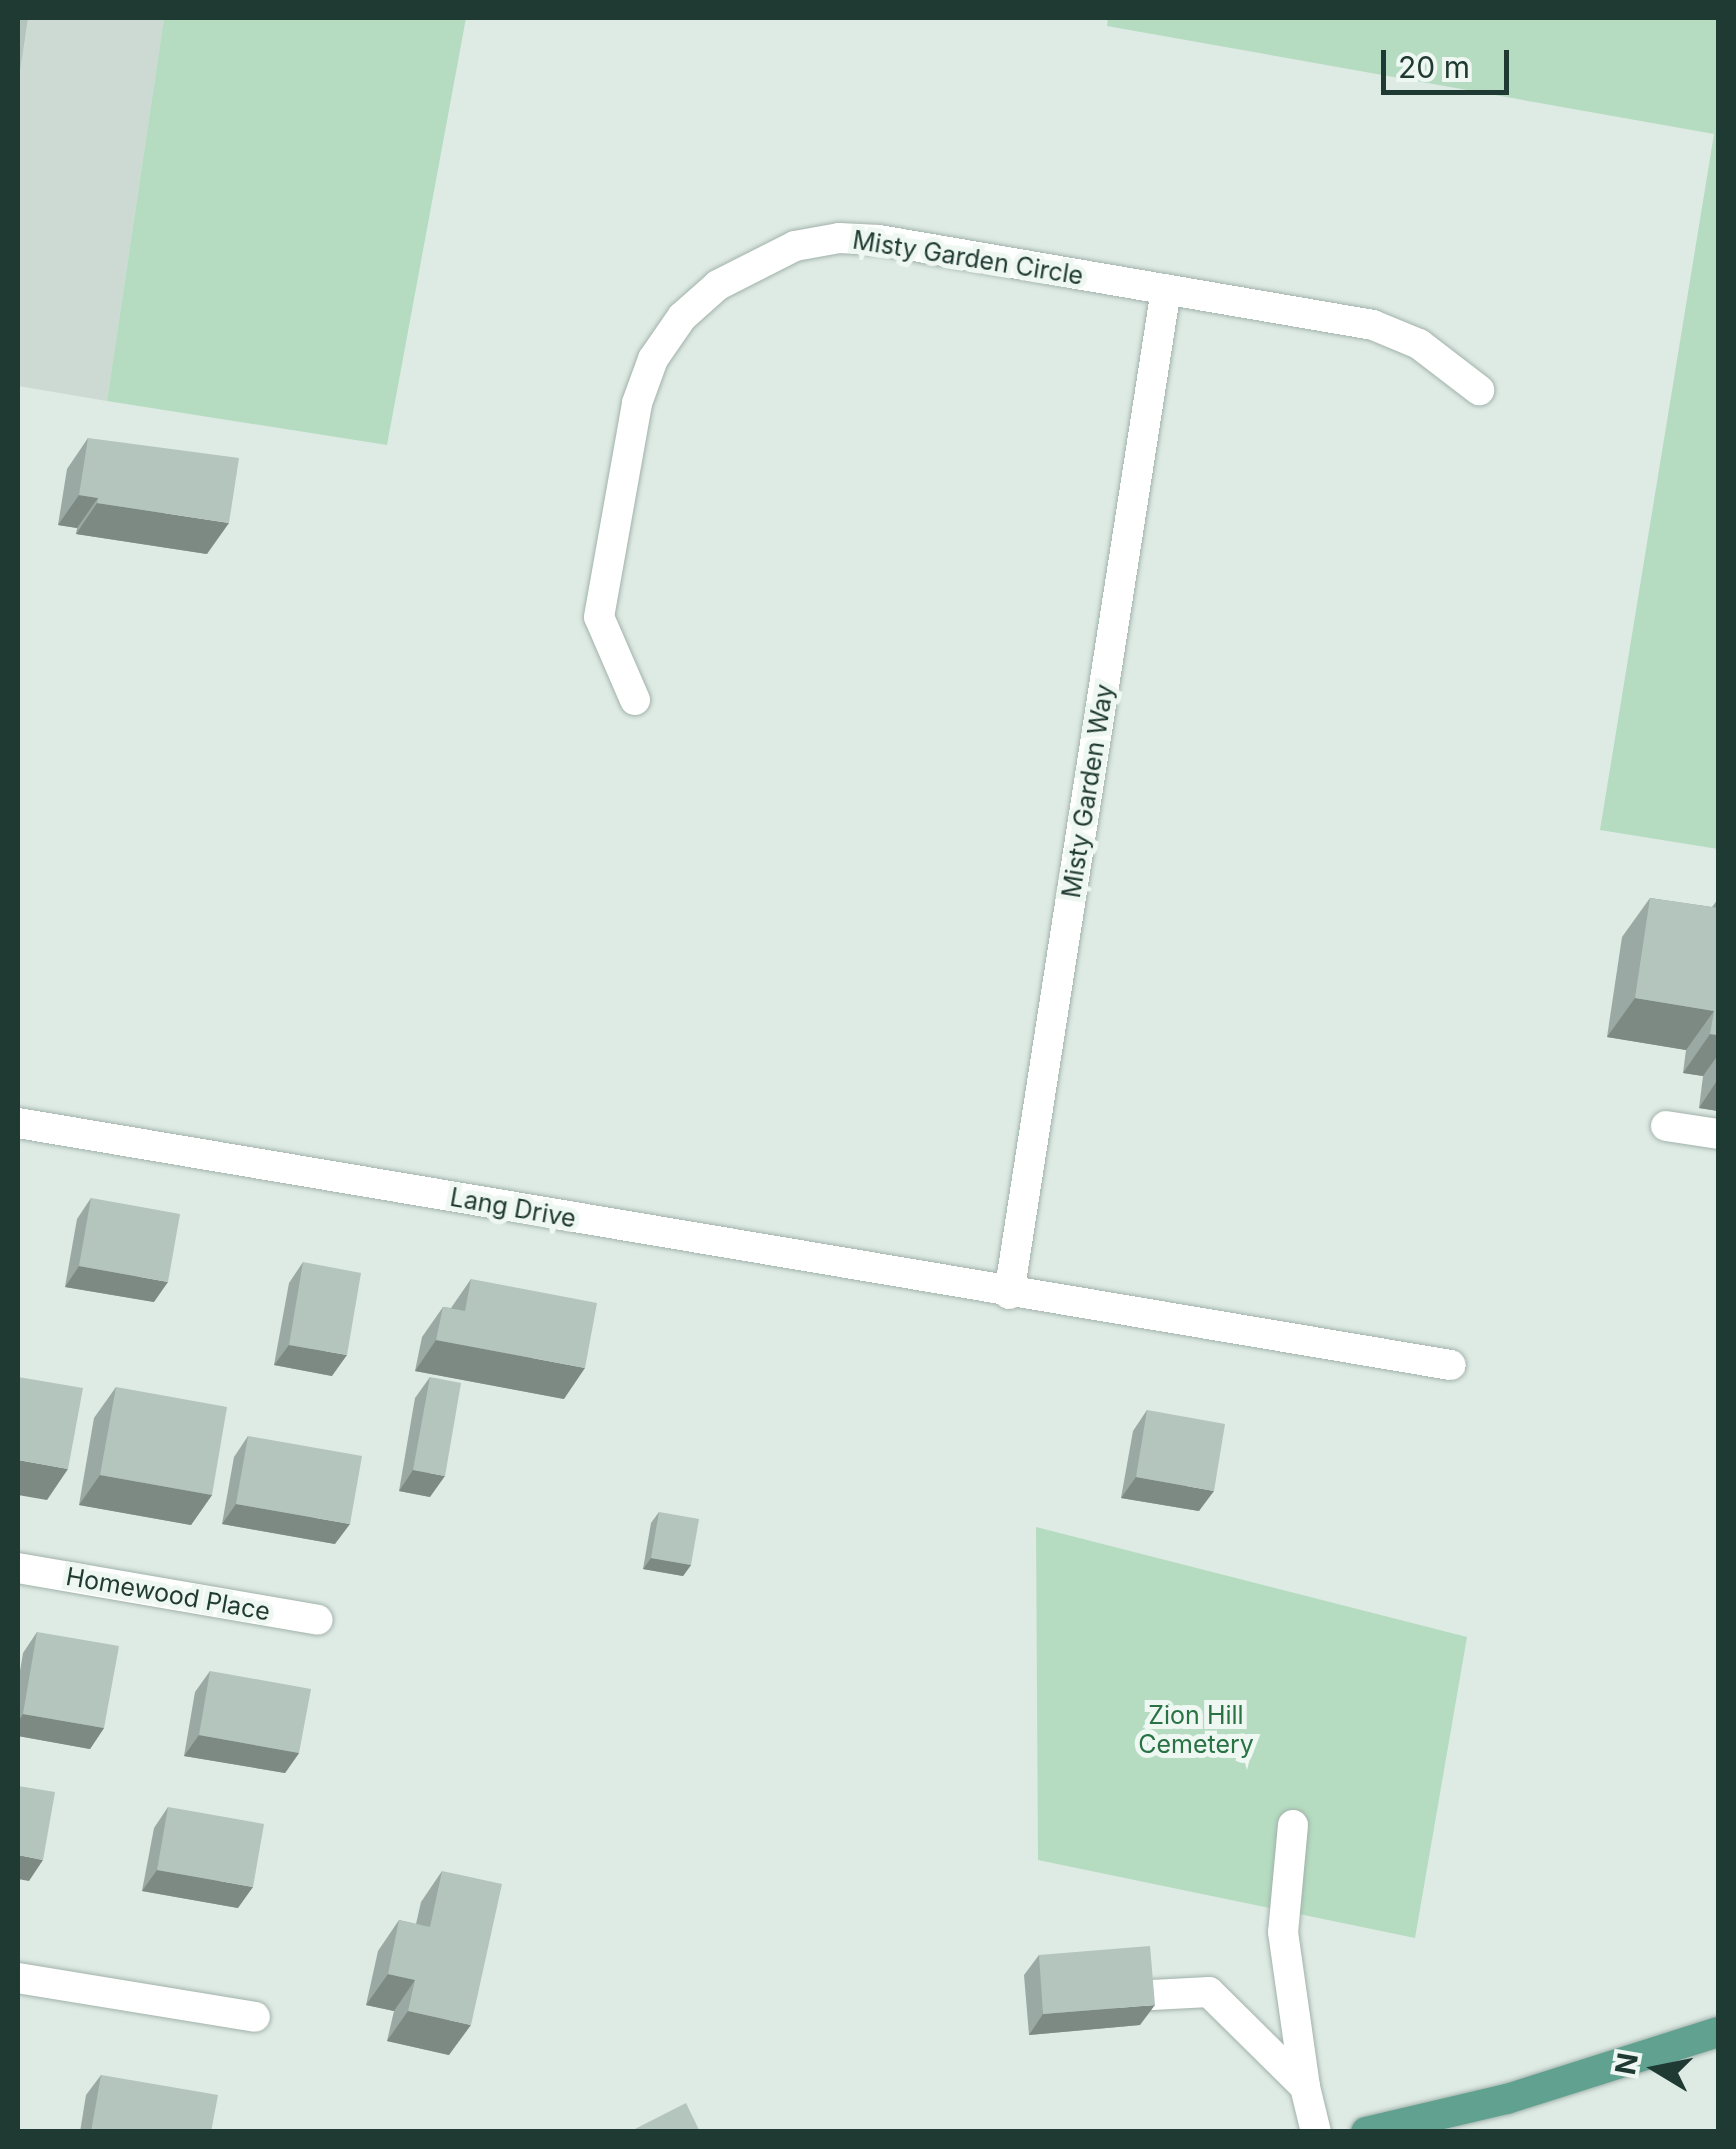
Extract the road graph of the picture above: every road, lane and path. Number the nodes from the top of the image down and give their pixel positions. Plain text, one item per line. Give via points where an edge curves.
1 (1166, 289) junction
2 (1478, 390) dead end
3 (635, 700) dead end
4 (18, 1123) edge
5 (1666, 1126) dead end
6 (1718, 1134) edge
7 (1009, 1294) junction
8 (1451, 1365) dead end
9 (18, 1568) edge
10 (318, 1620) dead end
11 (1292, 1825) dead end
12 (18, 1978) edge
13 (1152, 1995) edge
14 (255, 2017) dead end
15 (1718, 2032) edge
16 (1306, 2086) junction
17 (1419, 2126) edge
18 (1316, 2132) edge
19 (1366, 2132) edge

1 - 2 street, Misty Garden Circle via 1373,325 1419,344
1 - 3 street, Misty Garden Circle via 839,238 759,260 718,284 682,317 653,360 638,404 599,617
1 - 7 street, Misty Garden Way
4 - 7 street, Lang Drive
5 - 6 street
7 - 8 street, Lang Drive
9 - 10 street, Homewood Place
11 - 16 street via 1283,1932
12 - 14 street
13 - 16 street via 1209,1992
15 - 17 main road
16 - 18 street
17 - 19 main road

